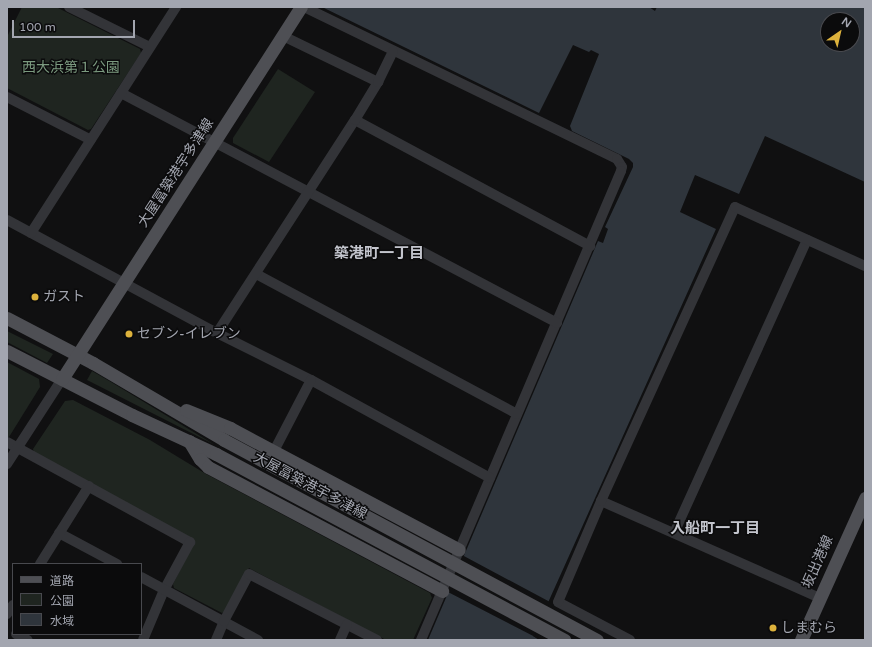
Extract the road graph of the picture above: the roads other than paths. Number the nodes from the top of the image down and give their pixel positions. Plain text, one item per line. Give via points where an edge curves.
1 (69, 7) edge
2 (176, 7) edge
3 (301, 7) edge
4 (304, 7) edge
5 (283, 36) junction
6 (150, 47) junction
7 (392, 51) junction
8 (378, 82) junction
9 (121, 93) junction
10 (7, 97) edge
11 (355, 120) junction
12 (91, 140) junction
13 (215, 142) junction
14 (308, 192) junction
15 (7, 220) edge
16 (31, 232) junction
17 (807, 240) junction
18 (590, 246) junction
19 (865, 266) edge
20 (256, 274) junction
21 (124, 282) junction
22 (7, 318) edge
23 (557, 323) junction
24 (218, 333) junction
25 (7, 351) edge
26 (78, 355) junction
27 (62, 379) junction
28 (311, 380) junction
29 (144, 392) junction
30 (518, 414) junction
31 (189, 441) junction
32 (7, 442) edge
33 (18, 448) junction
34 (274, 451) junction
35 (7, 464) edge
36 (490, 478) junction
37 (88, 486) junction
38 (865, 498) edge
39 (601, 500) junction
40 (59, 533) junction
41 (674, 533) junction
42 (459, 550) junction
43 (41, 563) edge
44 (115, 563) edge
45 (142, 578) edge
46 (164, 590) junction
47 (442, 591) junction
48 (820, 598) junction
49 (224, 621) junction
50 (347, 624) junction
51 (18, 635) edge
52 (142, 637) edge
53 (28, 640) edge
54 (216, 640) edge
55 (258, 640) edge
56 (340, 640) edge
57 (377, 640) edge
58 (421, 640) edge
59 (564, 640) edge
60 (597, 640) edge
61 (630, 640) edge
62 (801, 640) edge

1 - 6 street
2 - 6 street
3 - 5 main road, 大屋冨築港宇多津線
4 - 7 street
5 - 8 street
5 - 13 main road, 大屋冨築港宇多津線
6 - 9 street
7 - 8 street
7 - 18 street via 617,159 622,167 621,171
8 - 11 street
9 - 12 street
9 - 13 street
10 - 12 street
11 - 14 street
11 - 18 street
12 - 16 street
13 - 14 street
13 - 21 main road, 大屋冨築港宇多津線
14 - 20 street
14 - 23 street
15 - 16 street
16 - 21 street
17 - 19 street
17 - 39 street via 734,207
17 - 41 street
18 - 23 street
20 - 24 street
20 - 30 street
21 - 24 street
21 - 26 main road, 大屋冨築港宇多津線
22 - 26 main road
23 - 30 street
24 - 28 street
25 - 27 main road
26 - 27 main road, 大屋冨築港宇多津線
26 - 29 main road, 大屋冨築港宇多津線
27 - 31 main road, 大屋冨築港宇多津線
27 - 33 street
28 - 34 street
28 - 36 street
29 - 34 main road via 230,428
29 - 60 main road, 大屋冨築港宇多津線 via 224,440
30 - 36 street
31 - 47 main road via 208,468
31 - 59 main road, 大屋冨築港宇多津線
32 - 33 street
33 - 35 street
33 - 37 street
34 - 42 main road
36 - 42 street
37 - 40 street
37 - 46 street via 190,542
38 - 48 main road, 坂出港線
39 - 41 street
39 - 61 street via 558,602
40 - 43 street
40 - 44 street
41 - 48 street
42 - 47 street
45 - 46 street
46 - 49 street
46 - 52 street
47 - 58 street
48 - 62 main road, 坂出港線
49 - 50 street via 249,574
49 - 54 street
49 - 55 street
50 - 56 street
50 - 57 street
51 - 53 street

